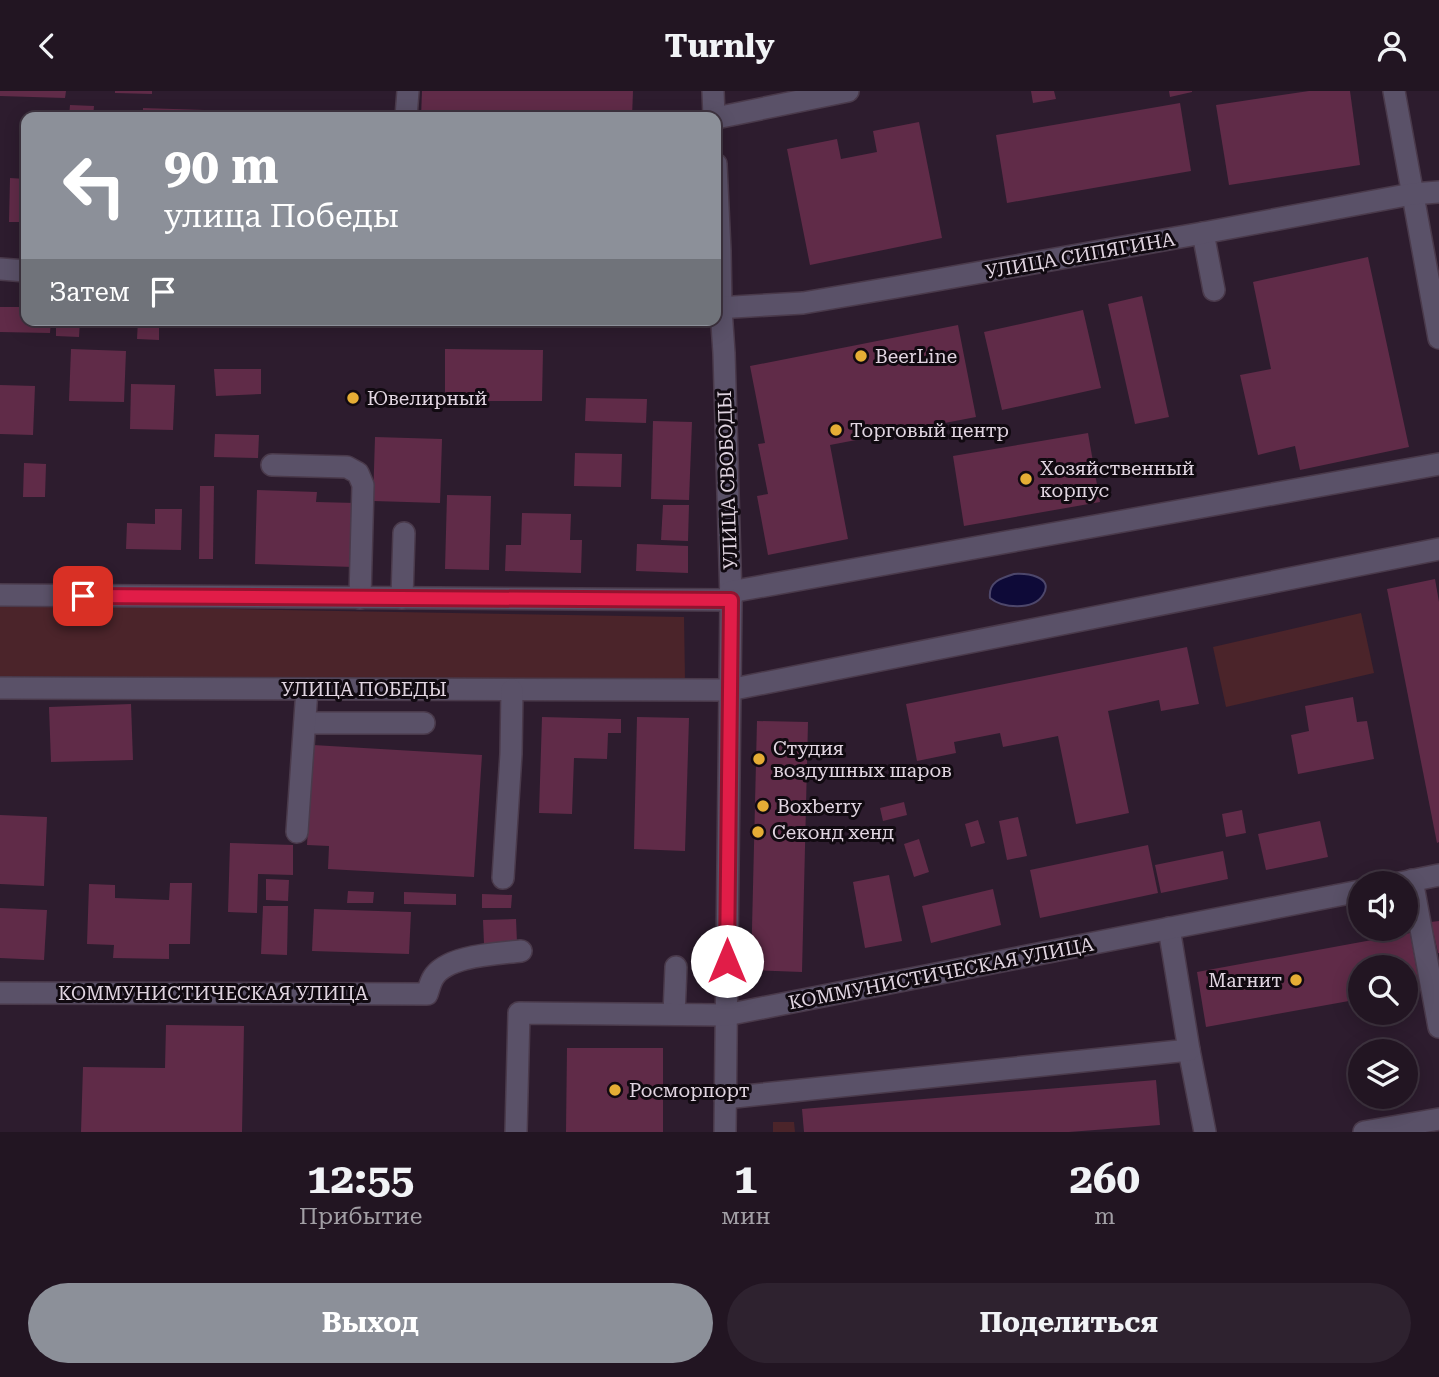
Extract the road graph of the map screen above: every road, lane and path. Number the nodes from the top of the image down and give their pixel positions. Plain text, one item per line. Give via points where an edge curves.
1 (408, 91) edge
2 (713, 91) edge
3 (848, 91) edge
4 (1394, 91) edge
5 (406, 112) edge
6 (715, 112) edge
7 (721, 117) edge
8 (1439, 192) edge
9 (1412, 194) junction
10 (1203, 233) junction
11 (0, 269) edge
12 (21, 271) edge
13 (1214, 290) dead end
14 (721, 309) edge
15 (720, 326) edge
16 (1439, 338) edge
17 (1439, 464) edge
18 (272, 465) dead end
19 (404, 533) dead end
20 (1439, 549) edge
21 (0, 595) edge
22 (731, 596) junction
23 (360, 597) junction
24 (402, 598) junction
25 (0, 688) edge
26 (307, 689) junction
27 (512, 690) junction
28 (729, 690) junction
29 (305, 723) junction
30 (424, 723) dead end
31 (297, 832) dead end
32 (1439, 875) edge
33 (503, 878) dead end
34 (1418, 879) edge
35 (1348, 893) edge
36 (1169, 928) junction
37 (1418, 940) edge
38 (521, 951) dead end
39 (676, 967) dead end
40 (0, 993) edge
41 (674, 1014) junction
42 (726, 1015) junction
43 (1439, 1027) edge
44 (1189, 1050) junction
45 (725, 1098) junction
46 (1439, 1119) edge
47 (516, 1132) edge
48 (725, 1132) edge
49 (1205, 1132) edge
50 (1364, 1132) edge

1 - 5 street
2 - 6 street
3 - 7 street
4 - 9 street
8 - 9 street, УЛИЦА СИПЯГИНА
9 - 10 street, УЛИЦА СИПЯГИНА
9 - 16 street
10 - 13 street
10 - 14 street, УЛИЦА СИПЯГИНА via 803,303
11 - 12 street
15 - 22 street, УЛИЦА СВОБОДЫ
17 - 22 street
18 - 23 street via 347,467 362,479
19 - 24 street
20 - 28 street, УЛИЦА ПОБЕДЫ
21 - 23 street
22 - 24 street
22 - 28 street, УЛИЦА СВОБОДЫ
23 - 24 street
25 - 26 street, УЛИЦА ПОБЕДЫ
26 - 27 street, УЛИЦА ПОБЕДЫ
26 - 29 street
27 - 28 street, УЛИЦА ПОБЕДЫ
27 - 33 street
28 - 42 street, УЛИЦА СВОБОДЫ
29 - 30 street
29 - 31 street
32 - 34 street
35 - 36 street, КОММУНИСТИЧЕСКАЯ УЛИЦА
36 - 42 street, КОММУНИСТИЧЕСКАЯ УЛИЦА
36 - 44 street
37 - 43 street
38 - 40 street, КОММУНИСТИЧЕСКАЯ УЛИЦА via 452,963 434,976 427,993
39 - 41 street
41 - 42 street, КОММУНИСТИЧЕСКАЯ УЛИЦА
41 - 47 street, КОММУНИСТИЧЕСКАЯ УЛИЦА via 519,1013
42 - 45 street, УЛИЦА СВОБОДЫ
44 - 45 street
44 - 49 street
45 - 48 street, УЛИЦА СВОБОДЫ
46 - 50 street

